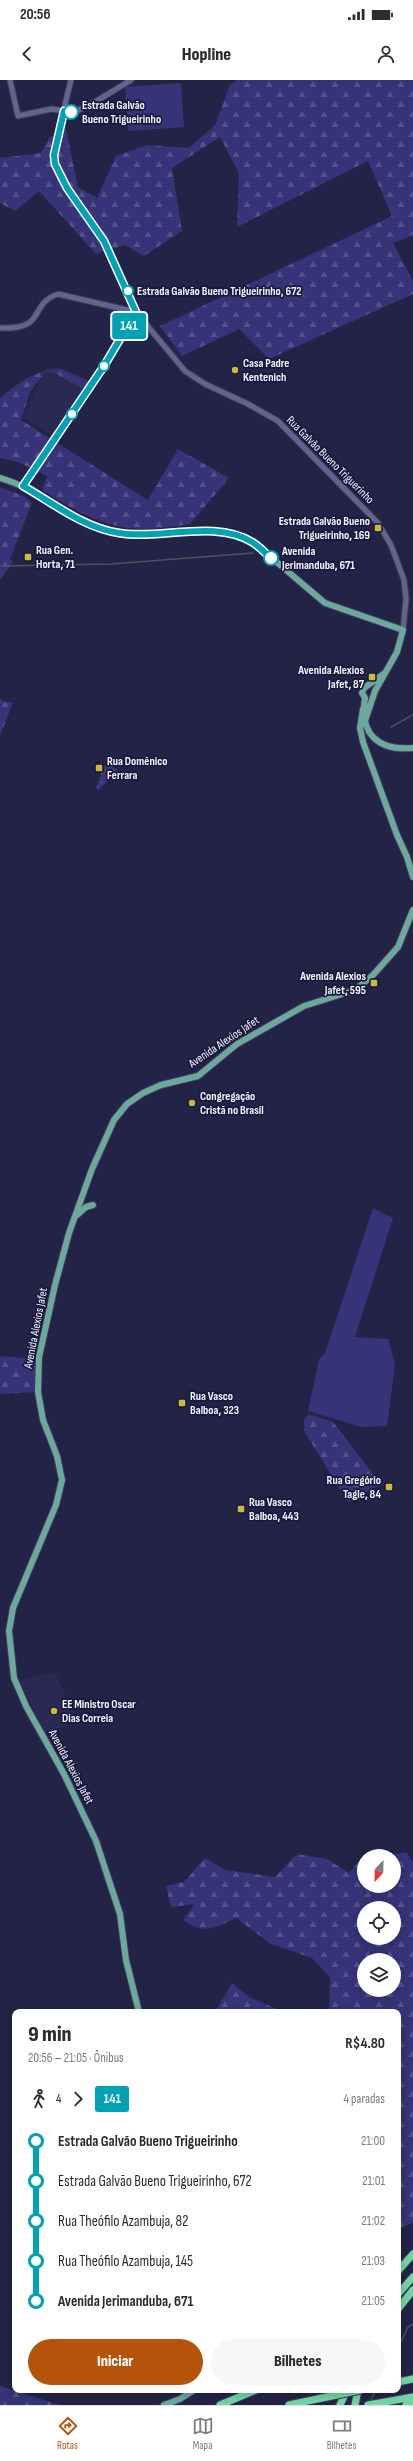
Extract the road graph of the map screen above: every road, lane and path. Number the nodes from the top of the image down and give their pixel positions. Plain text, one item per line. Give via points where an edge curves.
1 (10, 80) edge
2 (71, 80) edge
3 (131, 80) edge
4 (64, 111) junction
5 (136, 312) junction
6 (0, 328) edge
7 (0, 478) edge
8 (23, 486) junction
9 (403, 630) junction
10 (386, 672) junction
11 (368, 687) junction
12 (375, 692) junction
13 (365, 698) junction
14 (372, 698) junction
15 (363, 709) junction
16 (366, 723) junction
17 (362, 736) junction
18 (413, 748) edge
19 (413, 877) edge
20 (413, 910) edge
21 (93, 1205) dead end
22 (73, 1219) junction
23 (137, 2009) edge
24 (413, 2254) edge
25 (401, 2268) edge
26 (413, 2277) edge
27 (413, 2290) edge
28 (401, 2291) edge
29 (401, 2305) edge
30 (413, 2379) edge
31 (401, 2381) edge
32 (189, 2393) edge
33 (249, 2393) edge
34 (346, 2393) edge
35 (346, 2393) edge
36 (359, 2393) edge
37 (413, 2396) edge
38 (413, 2403) edge
39 (164, 2405) edge
40 (220, 2405) edge
41 (289, 2405) edge
42 (340, 2405) edge
43 (355, 2405) edge
44 (368, 2405) edge
45 (406, 2405) edge

1 - 4 street via 18,116 51,109
2 - 4 street, Rua Galvão Bueno Triguerinho
3 - 4 street via 74,112
4 - 5 street, Rua Galvão Bueno Triguerinho via 54,155 55,164 68,190 104,241
5 - 6 street via 127,312 58,294 44,301 30,323 25,326
5 - 8 street via 104,366
5 - 9 street, Rua Galvão Bueno Triguerinho via 185,371 278,421 378,523 391,545 404,580 406,599
7 - 8 main road
8 - 9 main road via 86,522 119,533 206,532 246,538 325,603
9 - 10 main road via 398,652
10 - 11 main road
10 - 12 main road
11 - 12 main road
11 - 13 main road via 362,691
12 - 14 main road
13 - 14 main road
13 - 15 main road
14 - 16 main road
15 - 16 main road
15 - 17 main road via 360,724
16 - 17 main road
16 - 18 main road via 374,738 383,745 396,749
17 - 19 main road via 372,772
20 - 22 main road, Avenida Alexios Jafet via 398,947 373,975 355,990 304,1006 237,1044 198,1076 161,1084 143,1092 127,1104 107,1133
21 - 22 main road via 86,1207
22 - 23 main road, Avenida Alexios Jafet via 47,1320 38,1372 39,1407 62,1470 61,1491 18,1597 9,1631 14,1678 18,1688 73,1792 96,1841 109,1877 120,1914 126,1960
24 - 25 highway
26 - 28 highway
27 - 29 highway
30 - 31 highway
32 - 39 main road
33 - 40 highway
34 - 42 highway
35 - 41 highway, bridge
36 - 43 highway
37 - 44 highway
38 - 45 highway

